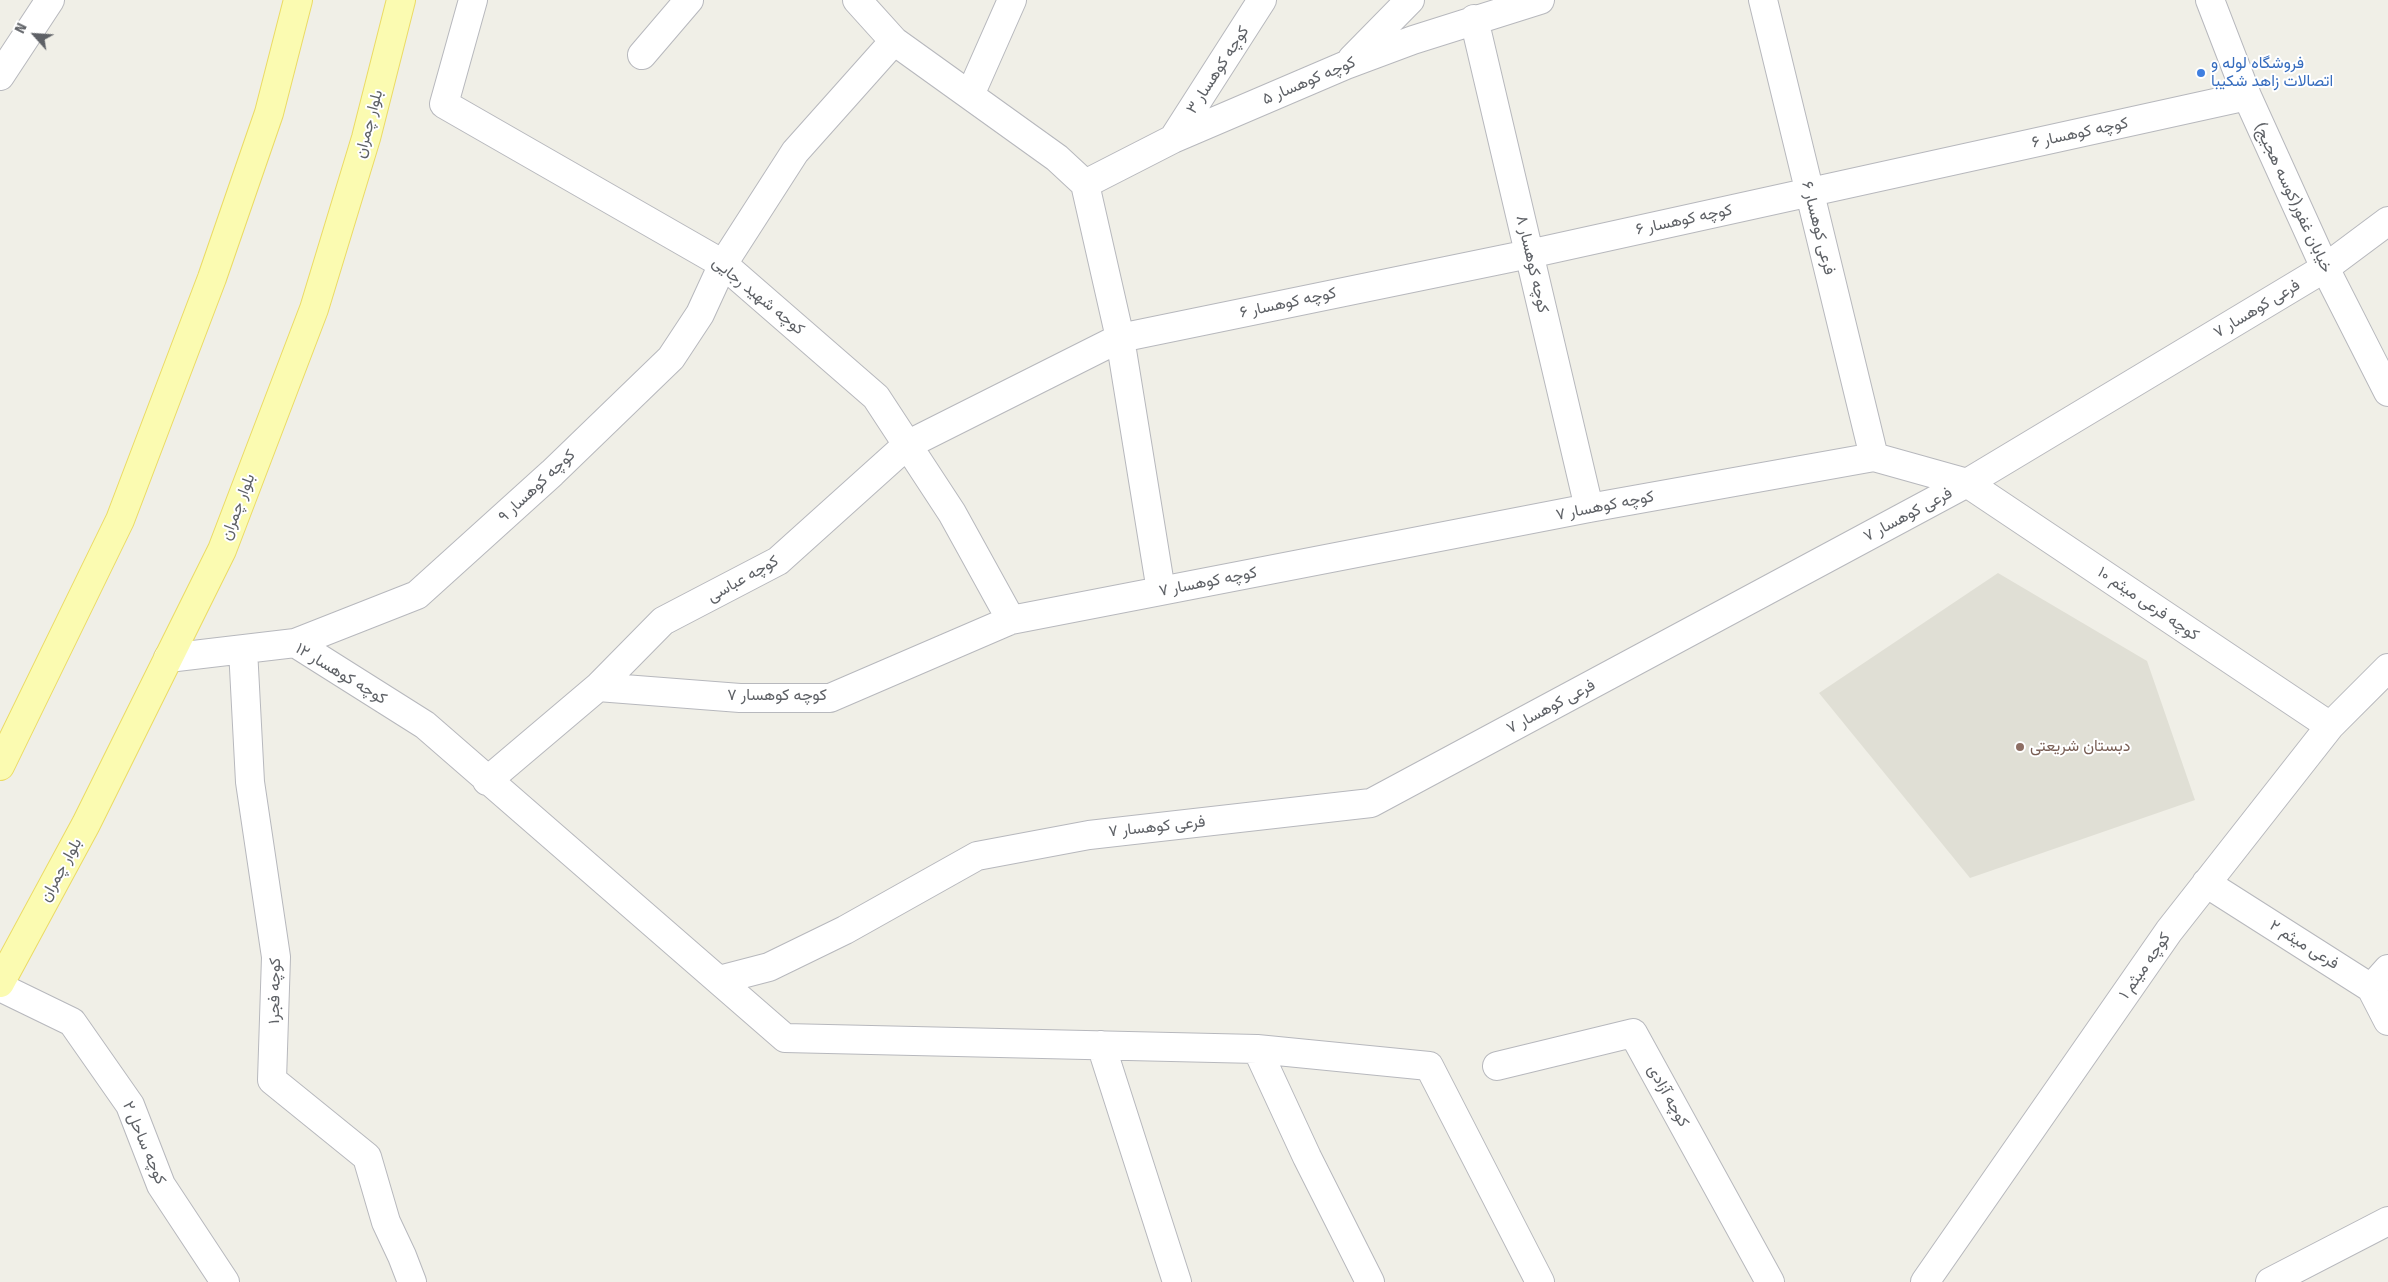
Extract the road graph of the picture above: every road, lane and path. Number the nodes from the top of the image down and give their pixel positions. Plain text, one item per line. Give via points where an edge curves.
1 (50, 0) edge
2 (298, 0) edge
3 (401, 0) edge
4 (473, 0) edge
5 (689, 0) edge
6 (857, 0) edge
7 (1012, 0) edge
8 (1262, 0) edge
9 (1410, 0) edge
10 (1540, 0) edge
11 (1763, 0) edge
12 (2210, 0) edge
13 (1474, 20) junction
14 (894, 41) junction
15 (642, 55) dead end
16 (1346, 65) junction
17 (0, 76) edge
18 (970, 96) junction
19 (2247, 96) junction
20 (1173, 139) junction
21 (1085, 184) junction
22 (1810, 192) junction
23 (2388, 221) edge
24 (1529, 254) junction
25 (723, 264) junction
26 (2325, 268) junction
27 (1120, 338) junction
28 (2388, 392) edge
29 (907, 445) junction
30 (1874, 457) junction
31 (1967, 483) junction
32 (1589, 508) junction
33 (1161, 591) junction
34 (1012, 620) junction
35 (295, 644) junction
36 (243, 649) junction
37 (168, 658) junction
38 (2388, 668) edge
39 (598, 687) junction
40 (2330, 726) junction
41 (0, 766) edge
42 (487, 781) junction
43 (2206, 883) junction
44 (2380, 978) edge
45 (719, 980) junction
46 (0, 983) edge
47 (0, 987) edge
48 (2388, 1021) edge
49 (1102, 1045) junction
50 (1257, 1049) junction
51 (1497, 1066) dead end
52 (2388, 1221) edge
53 (407, 1280) edge
54 (225, 1282) edge
55 (1177, 1282) edge
56 (1370, 1282) edge
57 (1540, 1282) edge
58 (1770, 1282) edge
59 (1925, 1282) edge
60 (2270, 1282) edge

1 - 17 street
2 - 41 main road via 250,168 120,520
3 - 37 main road, بلوار چمران via 366,138 314,309 222,550
4 - 25 street, کوچه شهید رجایی via 444,104
5 - 15 street
6 - 14 street
7 - 18 street
8 - 20 street, کوچه کوهسار ۳
9 - 16 street
10 - 13 street, کوچه کوهسار ۵
11 - 22 street, فرعی کوهسار ۶
12 - 19 street, خیابان غفور(کوسه هجیج)
13 - 16 street, کوچه کوهسار ۵
13 - 24 street, کوچه کوهسار ۸
14 - 18 street
14 - 25 street, کوچه کوهسار ۹ via 795,152
16 - 20 street, کوچه کوهسار ۵
18 - 21 street via 1057,158
19 - 22 street, کوچه کوهسار ۶
19 - 26 street, خیابان غفور(کوسه هجیج)
20 - 21 street, کوچه کوهسار ۵
21 - 27 street
22 - 24 street, کوچه کوهسار ۶
22 - 30 street, فرعی کوهسار ۶
23 - 26 street, فرعی کوهسار ۷
24 - 27 street, کوچه کوهسار ۶
24 - 32 street, کوچه کوهسار ۸
25 - 29 street, کوچه شهید رجایی via 876,396
25 - 35 street, کوچه کوهسار ۹ via 700,314 671,358 552,473 417,595
26 - 28 street, خیابان غفور(کوسه هجیج)
26 - 31 street, فرعی کوهسار ۷
27 - 29 street, کوچه کوهسار ۶
27 - 33 street
29 - 34 street, کوچه شهید رجایی via 952,513
29 - 39 street, کوچه عباسی via 778,561 663,621
30 - 31 street, کوچه کوهسار ۷
30 - 32 street, کوچه کوهسار ۷
31 - 40 street, کوچه فرعی میثم ۱۰
31 - 45 street, فرعی کوهسار ۷ via 1371,804 1089,835 977,856 845,930 768,967
32 - 33 street, کوچه کوهسار ۷
33 - 34 street, کوچه کوهسار ۷
34 - 39 street, کوچه کوهسار ۷ via 830,698 740,698
35 - 36 street, کوچه کوهسار ۱۲
35 - 42 street, کوچه کوهسار ۱۲ via 425,725
36 - 37 street, کوچه کوهسار ۱۲
36 - 53 street, کوچه فجر۱ via 250,782 276,957 272,1080 367,1157
37 - 46 main road, بلوار چمران via 86,824
38 - 40 street, کوچه میثم ۱
39 - 42 street
40 - 43 street, کوچه میثم ۱
42 - 45 street, کوچه کوهسار ۱۲
43 - 44 street, فرعی میثم ۲
43 - 59 street, کوچه میثم ۱ via 2169,931
44 - 48 street, فرعی میثم ۲
45 - 49 street, کوچه کوهسار ۱۲ via 785,1038
47 - 54 street, کوچه ساحل ۲ via 72,1022 130,1105 161,1186
49 - 50 street, کوچه کوهسار ۱۲
49 - 55 street
50 - 56 street
50 - 57 street, کوچه کوهسار ۱۲ via 1429,1066
51 - 58 street, کوچه آزادی via 1633,1033
52 - 60 street

